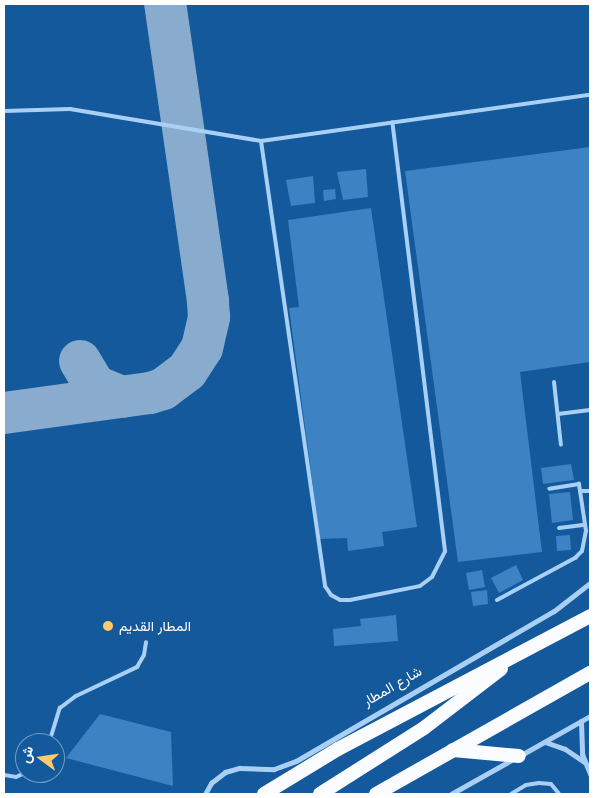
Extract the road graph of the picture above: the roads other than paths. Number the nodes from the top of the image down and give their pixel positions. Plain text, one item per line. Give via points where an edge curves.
1 (590, 95) edge
2 (4, 111) edge
3 (392, 122) junction
4 (262, 141) junction
5 (554, 382) dead end
6 (590, 410) edge
7 (558, 414) junction
8 (561, 444) dead end
9 (549, 489) dead end
10 (580, 491) junction
11 (590, 491) edge
12 (585, 525) junction
13 (559, 528) dead end
14 (590, 583) edge
15 (497, 600) dead end
16 (590, 616) edge
17 (146, 642) dead end
18 (530, 645) junction
19 (590, 673) edge
20 (590, 716) edge
21 (581, 721) junction
22 (52, 733) edge
23 (545, 742) junction
24 (452, 750) junction
25 (519, 756) junction
26 (590, 760) edge
27 (584, 763) junction
28 (590, 774) edge
29 (205, 794) edge
30 (264, 794) edge
31 (320, 794) edge
32 (376, 794) edge
33 (451, 794) edge
34 (511, 794) edge
35 (559, 794) edge

1 - 3 lane
2 - 4 lane via 70,109
3 - 4 lane
3 - 4 lane via 445,551 440,565 420,586 350,600 335,598 325,586
5 - 7 lane
6 - 7 lane
7 - 8 lane
9 - 10 lane via 578,484
10 - 11 lane
10 - 12 lane
12 - 13 lane
12 - 15 lane via 586,539 579,556
14 - 29 street, شارع المطار via 554,611 296,761 274,769 240,768 224,772 211,783
16 - 18 highway, شارع المطار
17 - 22 lane via 144,655 137,666 76,696 60,708
18 - 30 highway, شارع المطار via 338,749
18 - 31 highway via 424,728
19 - 24 highway
20 - 21 street
21 - 23 street
21 - 27 street
23 - 25 street
23 - 27 street via 565,749
24 - 25 highway
24 - 32 highway
25 - 33 street
26 - 27 lane
27 - 28 street
34 - 35 lane via 526,784 539,783 551,784

